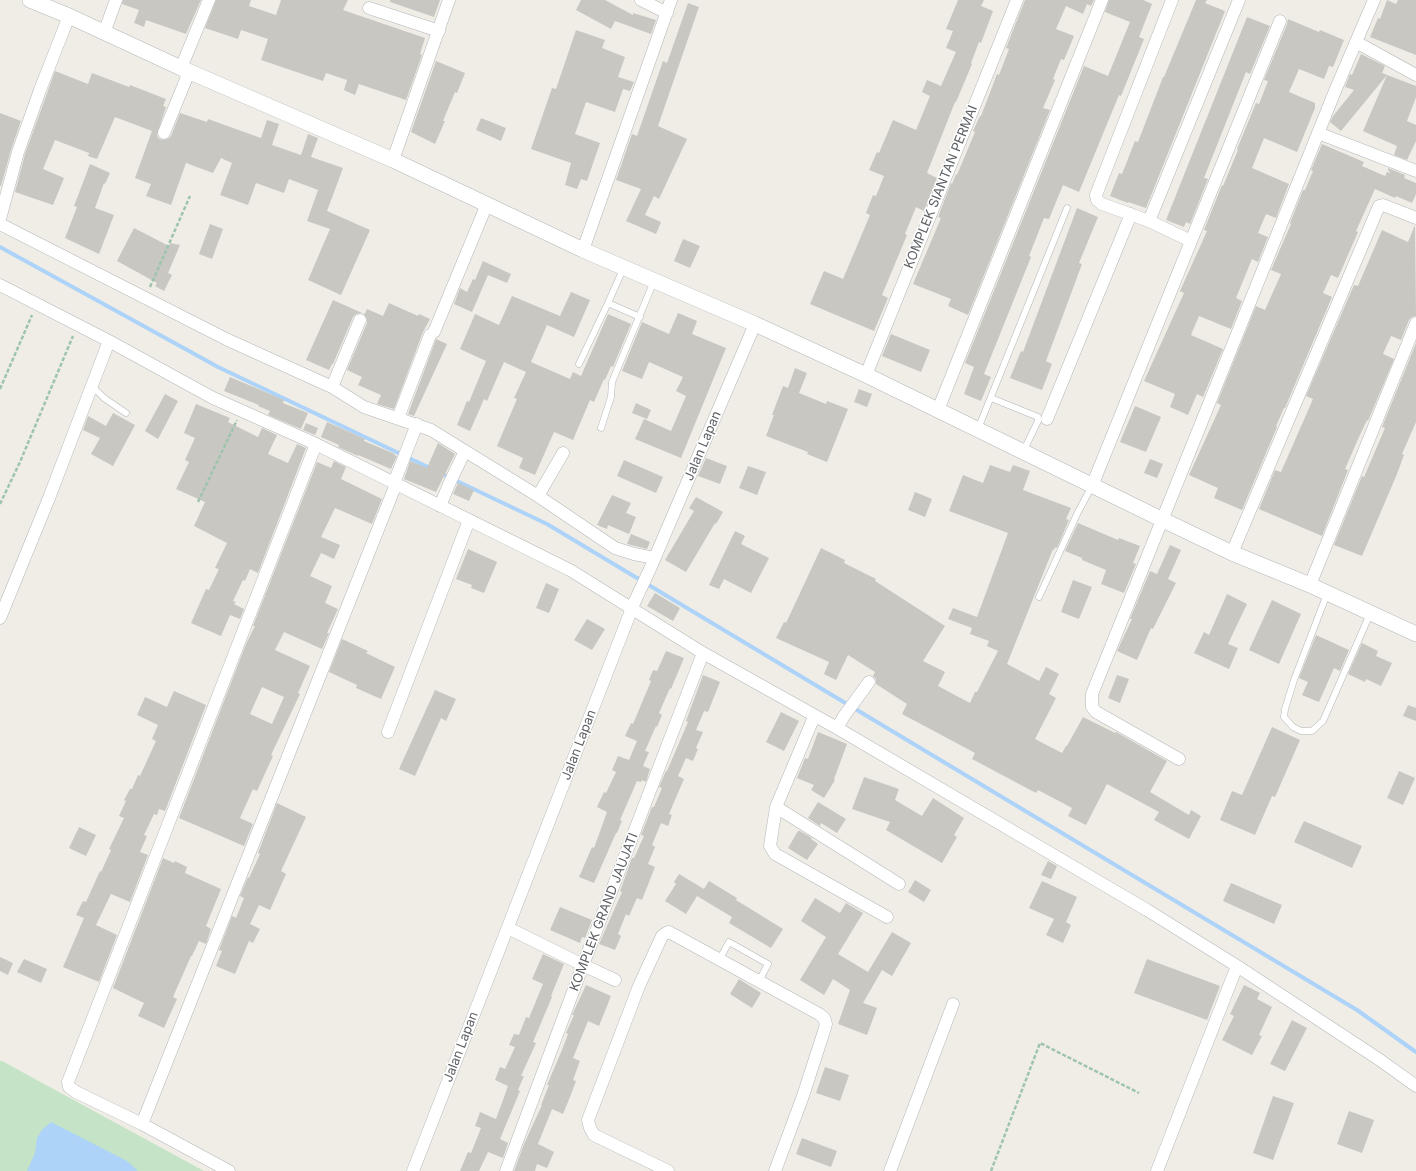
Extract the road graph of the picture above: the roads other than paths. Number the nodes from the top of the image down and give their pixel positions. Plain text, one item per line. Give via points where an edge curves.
1 (31, 0) edge
2 (116, 0) edge
3 (209, 0) edge
4 (449, 0) edge
5 (641, 0) edge
6 (672, 0) edge
7 (1017, 0) edge
8 (1102, 0) edge
9 (1172, 0) edge
10 (1239, 0) edge
11 (1374, 0) edge
12 (370, 8) dead end
13 (667, 13) junction
14 (69, 16) junction
15 (1280, 21) dead end
16 (439, 31) junction
17 (104, 33) junction
18 (1356, 42) junction
19 (185, 70) junction
20 (1416, 75) edge
21 (164, 133) dead end
22 (1318, 133) junction
23 (393, 160) junction
24 (1416, 170) edge
25 (487, 204) junction
26 (1067, 208) dead end
27 (1131, 214) junction
28 (1416, 218) edge
29 (0, 219) edge
30 (1149, 222) junction
31 (0, 224) edge
32 (1191, 241) junction
33 (583, 250) junction
34 (624, 267) junction
35 (654, 280) junction
36 (0, 285) edge
37 (608, 303) junction
38 (640, 317) junction
39 (360, 320) dead end
40 (755, 324) junction
41 (1416, 324) edge
42 (109, 340) junction
43 (579, 364) dead end
44 (866, 375) junction
45 (92, 386) junction
46 (332, 387) junction
47 (991, 398) junction
48 (938, 410) junction
49 (126, 413) dead end
50 (398, 418) junction
51 (1047, 419) dead end
52 (602, 428) dead end
53 (415, 429) junction
54 (978, 430) junction
55 (316, 444) junction
56 (1023, 452) junction
57 (563, 453) dead end
58 (463, 454) junction
59 (395, 483) junction
60 (1092, 486) junction
61 (538, 496) junction
62 (440, 506) junction
63 (469, 520) junction
64 (1163, 520) junction
65 (1232, 553) junction
66 (653, 564) junction
67 (1310, 585) junction
68 (1327, 594) junction
69 (1039, 597) dead end
70 (633, 607) junction
71 (1371, 612) junction
72 (0, 618) edge
73 (1416, 634) edge
74 (703, 653) junction
75 (869, 682) dead end
76 (814, 717) junction
77 (837, 728) junction
78 (388, 732) dead end
79 (1179, 759) dead end
80 (776, 807) junction
81 (899, 884) dead end
82 (887, 917) dead end
83 (508, 928) junction
84 (719, 960) junction
85 (583, 965) junction
86 (1237, 966) junction
87 (615, 980) dead end
88 (759, 981) junction
89 (953, 1004) dead end
90 (1416, 1086) edge
91 (142, 1124) junction
92 (229, 1171) edge
93 (413, 1171) edge
94 (506, 1171) edge
95 (668, 1171) edge
96 (775, 1171) edge
97 (890, 1171) edge
98 (1156, 1171) edge

1 - 14 street
2 - 17 street
3 - 19 street
4 - 16 street
5 - 13 street
6 - 13 street
7 - 44 street, KOMPLEK SIANTAN PERMAI
8 - 48 street
9 - 27 street via 1096,195 1102,204
10 - 30 street
11 - 18 street
12 - 16 street
13 - 33 street
14 - 17 street
14 - 29 street via 18,152
15 - 32 street
16 - 23 street
17 - 19 street
18 - 20 street
18 - 22 street
19 - 21 street
19 - 23 street
22 - 24 street
22 - 64 street
23 - 25 street
25 - 33 street
25 - 50 street
26 - 47 lane
27 - 30 street
27 - 51 street
28 - 65 street via 1383,205 1379,206
30 - 32 street
31 - 46 street via 228,340
32 - 60 street
33 - 34 street
34 - 35 street
34 - 37 lane
35 - 38 lane
35 - 40 street
36 - 42 street
37 - 38 lane
37 - 43 lane
38 - 52 lane via 612,382 611,397
39 - 46 street
40 - 44 street
40 - 66 street, Jalan Lapan
41 - 67 street
42 - 45 street
42 - 55 street via 193,387
44 - 48 street
45 - 49 lane
45 - 72 street
46 - 50 street via 364,407
47 - 54 lane
47 - 56 lane via 1038,417
48 - 54 street
50 - 53 street
53 - 58 street via 431,430
53 - 59 street
54 - 56 street
55 - 59 street
55 - 91 street via 68,1082 69,1087 76,1092
56 - 60 street
57 - 61 street
58 - 61 street
58 - 62 street
59 - 62 street
59 - 91 street
60 - 64 street
60 - 69 lane
61 - 66 street via 615,548
62 - 63 street
63 - 70 street via 570,570
63 - 78 street
64 - 65 street
64 - 79 street via 1092,694 1091,702 1096,712
65 - 67 street
66 - 70 street, Jalan Lapan
67 - 68 street
68 - 71 street
68 - 71 lane via 1285,709 1284,717 1301,731 1312,731 1323,721
70 - 74 street
70 - 83 street, Jalan Lapan
71 - 73 street
74 - 76 street
74 - 85 street, KOMPLEK GRAND JAUJATI
75 - 77 street
76 - 77 street
76 - 80 street
77 - 86 street via 1147,910
80 - 81 street
80 - 82 street via 770,846 775,854
83 - 85 street
83 - 93 street, Jalan Lapan
84 - 88 street
84 - 88 lane via 729,942 768,964
84 - 95 street via 669,932 662,936 638,986 588,1120 594,1135
85 - 87 street
85 - 94 street, KOMPLEK GRAND JAUJATI
86 - 90 street
86 - 98 street
88 - 96 street via 819,1014 826,1024 804,1096
89 - 97 street
91 - 92 street

